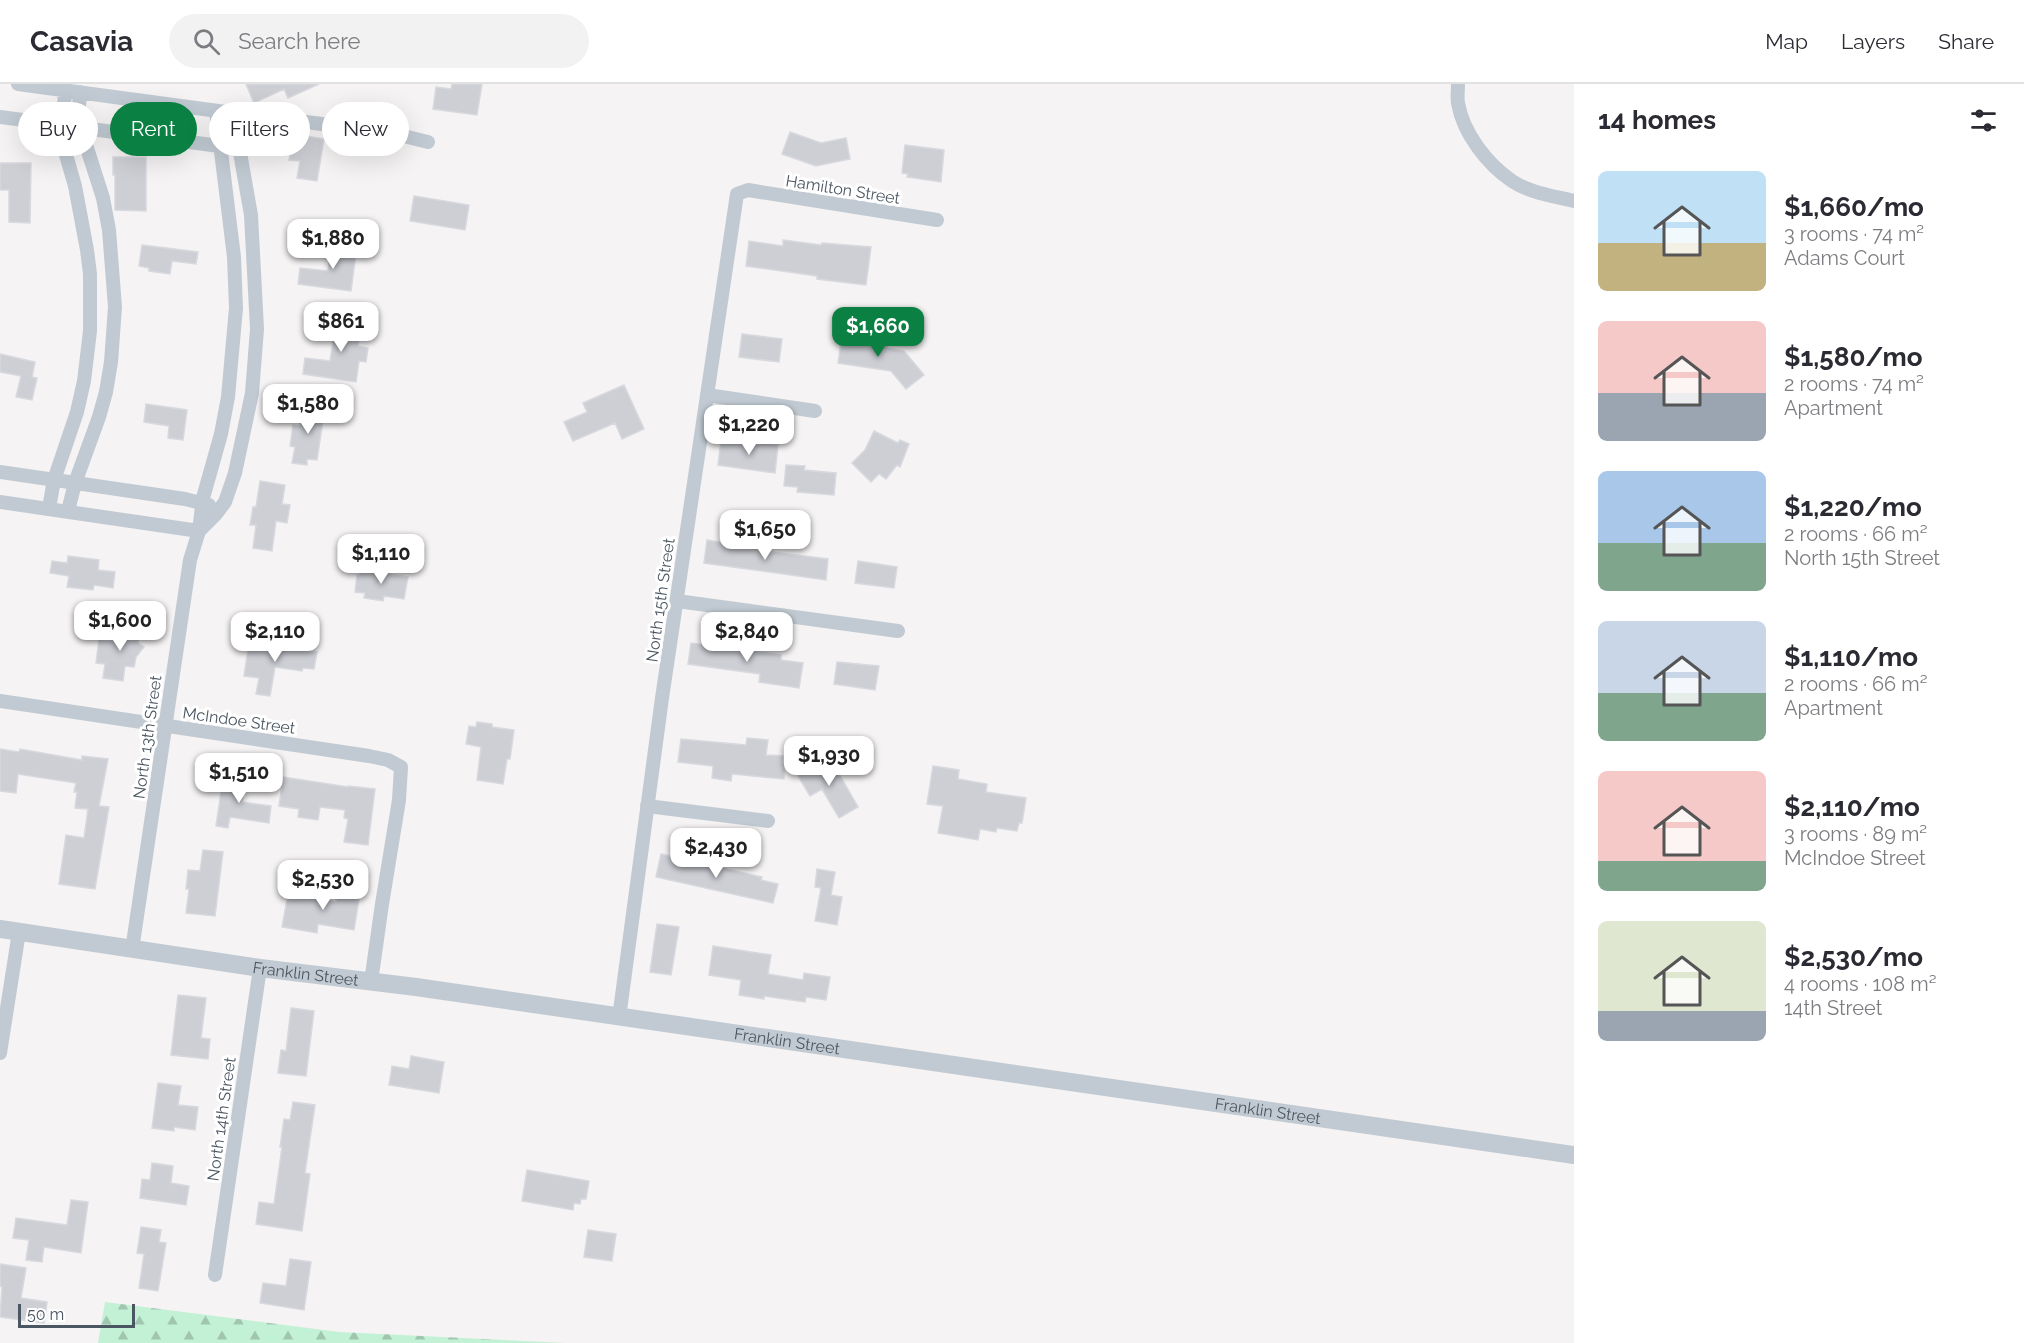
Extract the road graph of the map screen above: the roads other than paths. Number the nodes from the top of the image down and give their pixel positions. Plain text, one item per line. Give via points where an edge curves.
1 (18, 84) edge
2 (1458, 84) edge
3 (65, 90) junction
4 (80, 92) junction
5 (64, 102) edge
6 (79, 102) edge
7 (209, 110) edge
8 (0, 117) edge
9 (18, 119) edge
10 (310, 123) edge
11 (98, 130) edge
12 (428, 142) dead end
13 (209, 146) edge
14 (66, 156) edge
15 (89, 156) edge
16 (220, 156) edge
17 (240, 156) edge
18 (743, 192) joint
19 (1574, 201) edge
20 (938, 220) dead end
21 (707, 395) junction
22 (815, 411) dead end
23 (0, 472) edge
24 (54, 480) junction
25 (75, 483) junction
26 (0, 502) edge
27 (202, 503) junction
28 (49, 508) junction
29 (219, 510) junction
30 (68, 511) junction
31 (199, 531) junction
32 (677, 601) junction
33 (898, 631) dead end
34 (0, 701) edge
35 (165, 726) junction
36 (647, 806) junction
37 (768, 821) dead end
38 (0, 929) edge
39 (19, 932) junction
40 (132, 950) junction
41 (260, 968) junction
42 (371, 982) junction
43 (619, 1018) junction
44 (0, 1053) edge
45 (1574, 1155) edge
46 (215, 1275) dead end

1 - 3 street
2 - 19 street via 1458,103 1479,150 1513,182
3 - 4 street
3 - 5 street
4 - 6 street
4 - 7 street
8 - 9 street
10 - 12 street via 387,132
11 - 13 street
14 - 24 street via 87,250 90,331 77,411
15 - 25 street via 109,230 115,307 106,392
16 - 27 street, North 13th Street via 234,256 236,308 226,412
17 - 29 street via 251,215 257,329 252,393 240,453 230,492
18 - 20 street, Hamilton Street
18 - 21 street, North 15th Street via 737,194 735,205
21 - 22 street
21 - 32 street, North 15th Street
23 - 24 street
24 - 25 street
24 - 28 street
25 - 27 street
25 - 30 street
26 - 28 street
27 - 29 street
27 - 31 street, North 13th Street
28 - 30 street
29 - 31 street
30 - 31 street
31 - 35 street, North 13th Street via 190,560
32 - 33 street
32 - 36 street, North 15th Street
34 - 35 street, McIndoe Street
35 - 40 street, North 13th Street
35 - 42 street, McIndoe Street via 369,756 401,767
36 - 37 street
36 - 43 street, North 15th Street
38 - 39 street, Franklin Street
39 - 40 street, Franklin Street
39 - 44 street
40 - 41 street, Franklin Street
41 - 42 street, Franklin Street
41 - 46 street, North 14th Street
42 - 43 street, Franklin Street
43 - 45 street, Franklin Street

